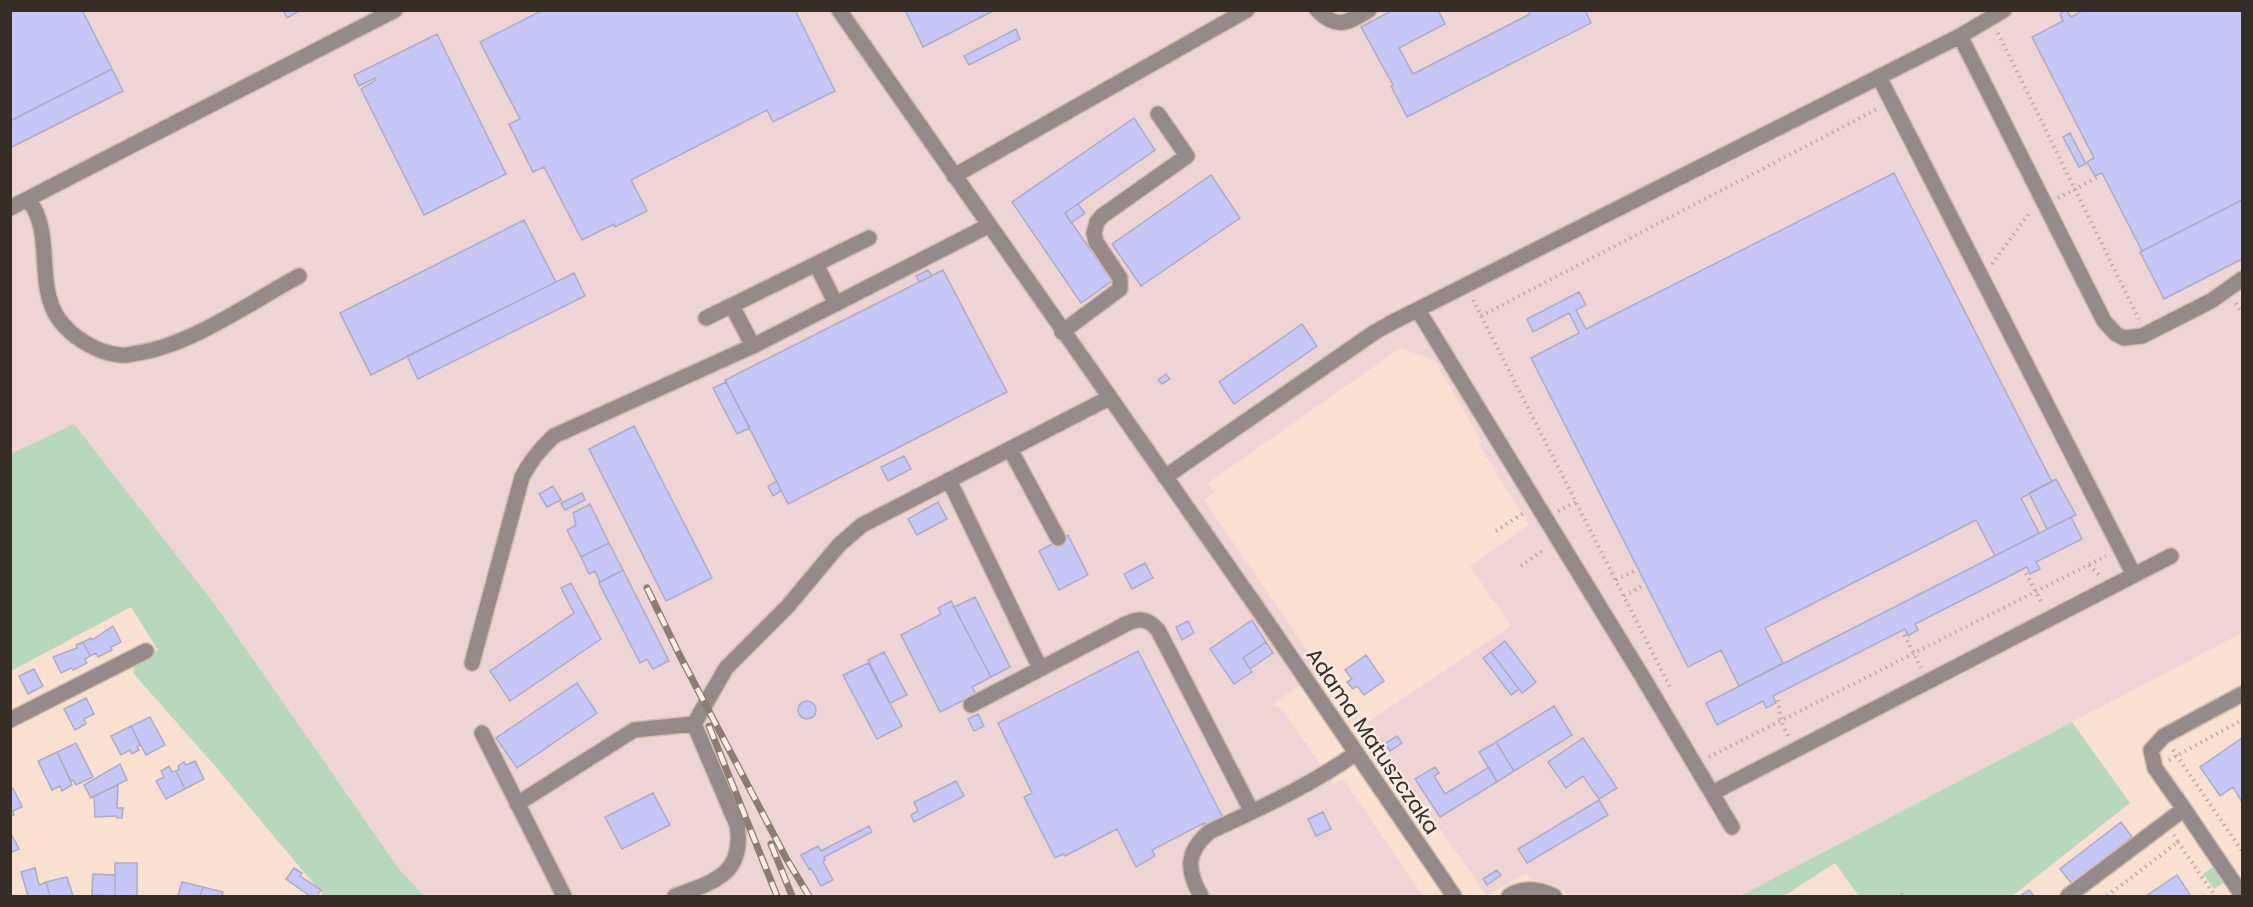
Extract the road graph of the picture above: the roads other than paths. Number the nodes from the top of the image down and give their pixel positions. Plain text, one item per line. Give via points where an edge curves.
1 (394, 10) edge
2 (839, 10) edge
3 (1247, 10) edge
4 (1317, 10) edge
5 (1369, 10) edge
6 (2004, 10) edge
7 (1960, 36) junction
8 (1879, 77) junction
9 (1158, 114) dead end
10 (954, 176) junction
11 (28, 199) junction
12 (10, 208) edge
13 (988, 226) junction
14 (870, 238) dead end
15 (816, 264) junction
16 (299, 276) dead end
17 (2242, 279) edge
18 (836, 304) junction
19 (732, 306) junction
20 (1418, 310) junction
21 (706, 318) dead end
22 (1062, 332) junction
23 (753, 346) junction
24 (1109, 398) junction
25 (1010, 449) junction
26 (1166, 477) junction
27 (949, 480) junction
28 (1058, 538) dead end
29 (2171, 556) dead end
30 (2134, 575) junction
31 (146, 651) dead end
32 (471, 663) dead end
33 (1040, 668) junction
34 (2242, 694) edge
35 (971, 705) dead end
36 (10, 720) edge
37 (694, 724) junction
38 (482, 733) dead end
39 (1356, 753) junction
40 (1713, 793) junction
41 (517, 804) junction
42 (2184, 809) junction
43 (1252, 812) junction
44 (1732, 827) dead end
45 (2242, 896) edge
46 (564, 897) edge
47 (675, 897) edge
48 (1201, 897) edge
49 (1454, 897) edge
50 (1509, 897) edge
51 (1554, 897) edge
52 (2068, 897) edge

1 - 11 street
2 - 10 street, Adama Matuszczaka
3 - 10 street
4 - 5 street via 1337,23
6 - 7 street
7 - 8 street
7 - 17 street via 2104,321 2116,334 2124,338 2142,336 2211,301
8 - 20 street
8 - 30 street
9 - 22 street via 1187,156 1097,222 1096,242 1120,278 1120,289
10 - 13 street, Adama Matuszczaka
11 - 12 street
11 - 16 street via 38,216 46,285 58,317 94,348 120,356 182,341
13 - 18 street
13 - 22 street, Adama Matuszczaka
14 - 15 street
15 - 18 street
15 - 19 street
18 - 23 street
19 - 21 street
19 - 23 street
20 - 26 street via 1374,332
20 - 40 street
22 - 24 street, Adama Matuszczaka
23 - 32 street via 554,436 543,446 522,477
24 - 25 street
24 - 26 street, Adama Matuszczaka
25 - 27 street
25 - 28 street
26 - 39 street, Adama Matuszczaka
27 - 33 street
27 - 37 street via 850,534 788,606 726,668
29 - 30 street
30 - 40 street
31 - 36 street
33 - 35 street
33 - 43 street via 1135,620 1152,623
34 - 42 street via 2164,736 2151,750 2155,768
37 - 41 street via 634,730
37 - 47 street via 740,840 735,862 718,879
38 - 41 street
39 - 43 street via 1326,774
39 - 49 street, Adama Matuszczaka
40 - 44 street
41 - 46 street
42 - 45 street
42 - 52 street
43 - 48 street via 1209,832 1196,846 1190,864
50 - 51 street via 1533,890

